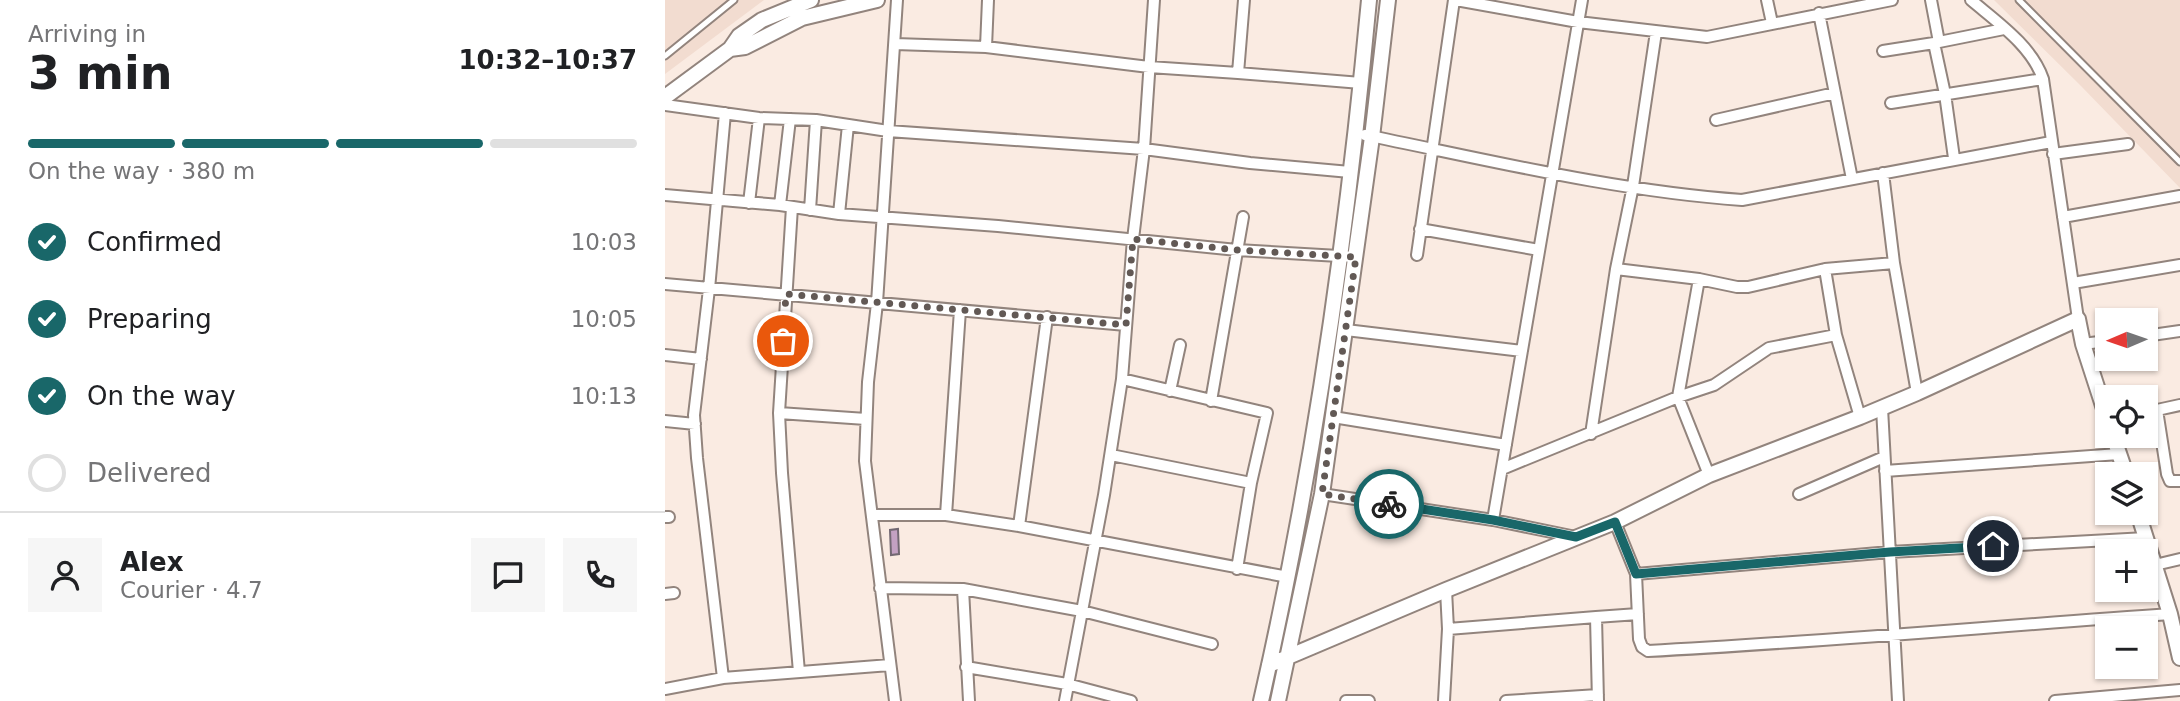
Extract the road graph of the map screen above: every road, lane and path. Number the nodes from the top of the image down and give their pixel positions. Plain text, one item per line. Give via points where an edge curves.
1 (734, 0) edge
2 (811, 0) edge
3 (877, 0) edge
4 (897, 0) edge
5 (988, 0) edge
6 (1154, 0) edge
7 (1244, 0) edge
8 (1369, 0) edge
9 (1388, 0) edge
10 (1455, 0) edge
11 (1582, 0) edge
12 (1767, 0) edge
13 (1891, 0) edge
14 (1931, 0) edge
15 (1971, 0) edge
16 (2019, 0) edge
17 (1819, 13) junction
18 (1578, 22) junction
19 (1772, 23) junction
20 (2004, 29) junction
21 (1656, 32) junction
22 (1936, 43) junction
23 (895, 44) junction
24 (986, 47) junction
25 (730, 49) junction
26 (1883, 51) dead end
27 (665, 56) edge
28 (1149, 67) junction
29 (1238, 74) junction
30 (2043, 79) junction
31 (1361, 83) junction
32 (1835, 93) junction
33 (1945, 94) junction
34 (665, 97) edge
35 (1891, 103) dead end
36 (665, 105) edge
37 (725, 113) junction
38 (759, 118) junction
39 (790, 119) junction
40 (816, 120) junction
41 (1716, 120) dead end
42 (848, 125) junction
43 (888, 131) junction
44 (1355, 133) junction
45 (1372, 137) junction
46 (2051, 142) junction
47 (2127, 144) dead end
48 (1431, 148) junction
49 (1144, 149) junction
50 (2053, 155) junction
51 (1954, 159) junction
52 (2180, 163) edge
53 (1350, 172) junction
54 (1552, 173) junction
55 (1883, 173) junction
56 (1852, 179) junction
57 (1633, 186) junction
58 (665, 195) edge
59 (2180, 197) edge
60 (718, 199) junction
61 (749, 203) junction
62 (780, 205) junction
63 (792, 207) junction
64 (810, 210) junction
65 (839, 214) junction
66 (882, 217) junction
67 (1243, 217) dead end
68 (2063, 217) junction
69 (1420, 229) junction
70 (1133, 239) junction
71 (1237, 250) junction
72 (1539, 250) junction
73 (1417, 255) dead end
74 (1339, 256) junction
75 (1356, 257) junction
76 (1894, 263) junction
77 (2180, 265) edge
78 (1616, 269) junction
79 (1825, 270) junction
80 (1699, 279) junction
81 (2073, 283) junction
82 (665, 284) edge
83 (709, 289) junction
84 (786, 294) junction
85 (877, 303) junction
86 (960, 310) junction
87 (1047, 317) junction
88 (2078, 318) junction
89 (1126, 325) junction
90 (1346, 330) junction
91 (2180, 331) edge
92 (2158, 334) edge
93 (1836, 335) junction
94 (2095, 342) edge
95 (2083, 344) junction
96 (1180, 345) dead end
97 (1522, 351) junction
98 (665, 355) edge
99 (701, 359) junction
100 (1122, 379) junction
101 (2096, 385) edge
102 (1170, 391) junction
103 (1917, 393) junction
104 (1678, 397) junction
105 (1211, 401) junction
106 (2180, 405) edge
107 (1882, 408) junction
108 (2158, 410) edge
109 (779, 413) junction
110 (1333, 417) junction
111 (1860, 418) junction
112 (866, 419) junction
113 (665, 421) edge
114 (695, 424) junction
115 (1591, 434) junction
116 (2158, 439) edge
117 (1506, 445) junction
118 (2117, 448) edge
119 (2119, 454) junction
120 (1111, 455) junction
121 (1884, 457) junction
122 (2122, 462) edge
123 (1502, 469) junction
124 (1885, 471) junction
125 (1709, 475) junction
126 (2180, 481) edge
127 (1251, 483) junction
128 (1322, 494) junction
129 (1798, 494) dead end
130 (872, 515) junction
131 (946, 515) junction
132 (1493, 520) junction
133 (1615, 522) junction
134 (2142, 525) edge
135 (1019, 526) junction
136 (1576, 537) junction
137 (2146, 538) joint
138 (1095, 540) junction
139 (1890, 552) junction
140 (2180, 559) edge
141 (2158, 564) edge
142 (1237, 569) junction
143 (1636, 574) junction
144 (2158, 575) edge
145 (1287, 577) junction
146 (880, 588) junction
147 (963, 589) junction
148 (1446, 590) junction
149 (1082, 611) junction
150 (1638, 614) junction
151 (2170, 614) junction
152 (1596, 617) junction
153 (1448, 629) junction
154 (1895, 633) junction
155 (1212, 645) dead end
156 (1287, 657) junction
157 (2180, 658) edge
158 (890, 665) junction
159 (1269, 665) junction
160 (967, 667) junction
161 (799, 672) junction
162 (723, 678) junction
163 (1067, 684) junction
164 (665, 689) edge
165 (2180, 690) edge
166 (1598, 698) edge
167 (895, 701) edge
168 (969, 701) edge
169 (1065, 701) edge
170 (1131, 701) edge
171 (1261, 701) edge
172 (1277, 701) edge
173 (1346, 701) edge
174 (1369, 701) edge
175 (1444, 701) edge
176 (1506, 701) edge
177 (1898, 701) edge
178 (2055, 701) edge

1 - 27 lane
2 - 25 street via 762,20 739,36
3 - 25 street via 802,18 745,47
4 - 23 street
5 - 24 street
6 - 28 street
7 - 29 street
8 - 31 street
9 - 45 street
10 - 18 street
10 - 48 street
11 - 18 street
12 - 19 street
13 - 17 street
14 - 22 street
15 - 20 street
16 - 52 lane
17 - 19 street
17 - 32 street
18 - 21 street
18 - 54 street
19 - 21 street via 1717,36
20 - 22 street
20 - 30 street via 2033,58
21 - 57 street
22 - 26 street
22 - 33 street
23 - 24 street
23 - 43 street
24 - 28 street
25 - 34 street
28 - 29 street
28 - 49 street
29 - 31 street
30 - 33 street
30 - 46 street
31 - 44 street
32 - 41 street
32 - 56 street
33 - 35 street
33 - 51 street
36 - 37 street
37 - 38 street
37 - 60 street
38 - 39 street
38 - 61 street
39 - 40 street
39 - 62 street
40 - 42 street
40 - 64 street
42 - 43 street
42 - 65 street
43 - 49 street
43 - 66 street
44 - 45 street
44 - 53 street
45 - 48 street
45 - 75 street
46 - 50 street
46 - 51 street
47 - 50 street
48 - 54 street
48 - 69 street
49 - 53 street
49 - 70 street
50 - 68 street
51 - 55 street
53 - 74 street
54 - 57 street
54 - 72 street
55 - 56 street
55 - 76 street
56 - 57 street via 1742,200
57 - 78 street
58 - 60 street
59 - 68 street
60 - 61 street
60 - 83 street
61 - 62 street
62 - 63 street
63 - 64 street
63 - 84 street
64 - 65 street
65 - 66 street
66 - 70 street
66 - 85 street
67 - 71 street
68 - 81 street
69 - 72 street
69 - 73 street
70 - 71 street
70 - 89 street
71 - 74 street
71 - 105 street
72 - 97 street
74 - 75 street
74 - 145 street via 1317,414
75 - 90 street
76 - 79 street
76 - 103 street
77 - 81 street
78 - 80 street
78 - 115 street
79 - 80 street via 1748,287
79 - 93 street
80 - 104 street
81 - 88 street
82 - 83 street
83 - 84 street
83 - 99 street
84 - 85 street
84 - 109 street
85 - 86 street
85 - 112 street
86 - 87 street
86 - 131 street
87 - 89 street
87 - 135 street
88 - 95 street
88 - 103 street
89 - 100 street
90 - 97 street
90 - 110 street
91 - 92 street
93 - 104 street via 1769,348 1714,385
93 - 111 street
94 - 95 street
95 - 101 street
96 - 102 street
97 - 117 street
98 - 99 street
99 - 114 street
100 - 102 street
100 - 120 street
102 - 105 street
103 - 107 street
104 - 115 street
104 - 125 street
105 - 127 street via 1267,413
106 - 108 street
107 - 111 street
107 - 121 street
109 - 112 street
109 - 161 street
110 - 117 street
110 - 128 street
111 - 125 street
112 - 130 street via 865,461
113 - 114 street
114 - 162 street
115 - 123 street
116 - 126 street via 2170,481
117 - 123 street
118 - 119 street
119 - 122 street
119 - 124 street
120 - 127 street
120 - 138 street
121 - 124 street
121 - 129 street
123 - 132 street
124 - 139 street
125 - 133 street
127 - 142 street
128 - 132 street
128 - 156 street
130 - 131 street
130 - 146 street
131 - 135 street
132 - 136 street
133 - 136 street
133 - 143 street
134 - 137 street
135 - 138 street
136 - 148 street
137 - 139 street
138 - 142 street
138 - 149 street
139 - 143 street
139 - 154 street
140 - 141 street
142 - 145 street
143 - 150 street
144 - 151 street
145 - 159 street
146 - 147 street
146 - 158 street
147 - 149 street
147 - 160 street
148 - 153 street
148 - 156 street
149 - 155 street
149 - 163 street
150 - 152 street
150 - 154 street via 1639,639 1648,651
151 - 154 street
151 - 157 street
152 - 153 street
152 - 166 street
153 - 175 street
154 - 177 street
156 - 159 street
156 - 172 street
158 - 161 street
158 - 167 street
159 - 171 street
160 - 163 street
160 - 168 street
161 - 162 street
162 - 164 street
163 - 169 street
163 - 170 street
165 - 178 street
166 - 176 street
173 - 174 street

